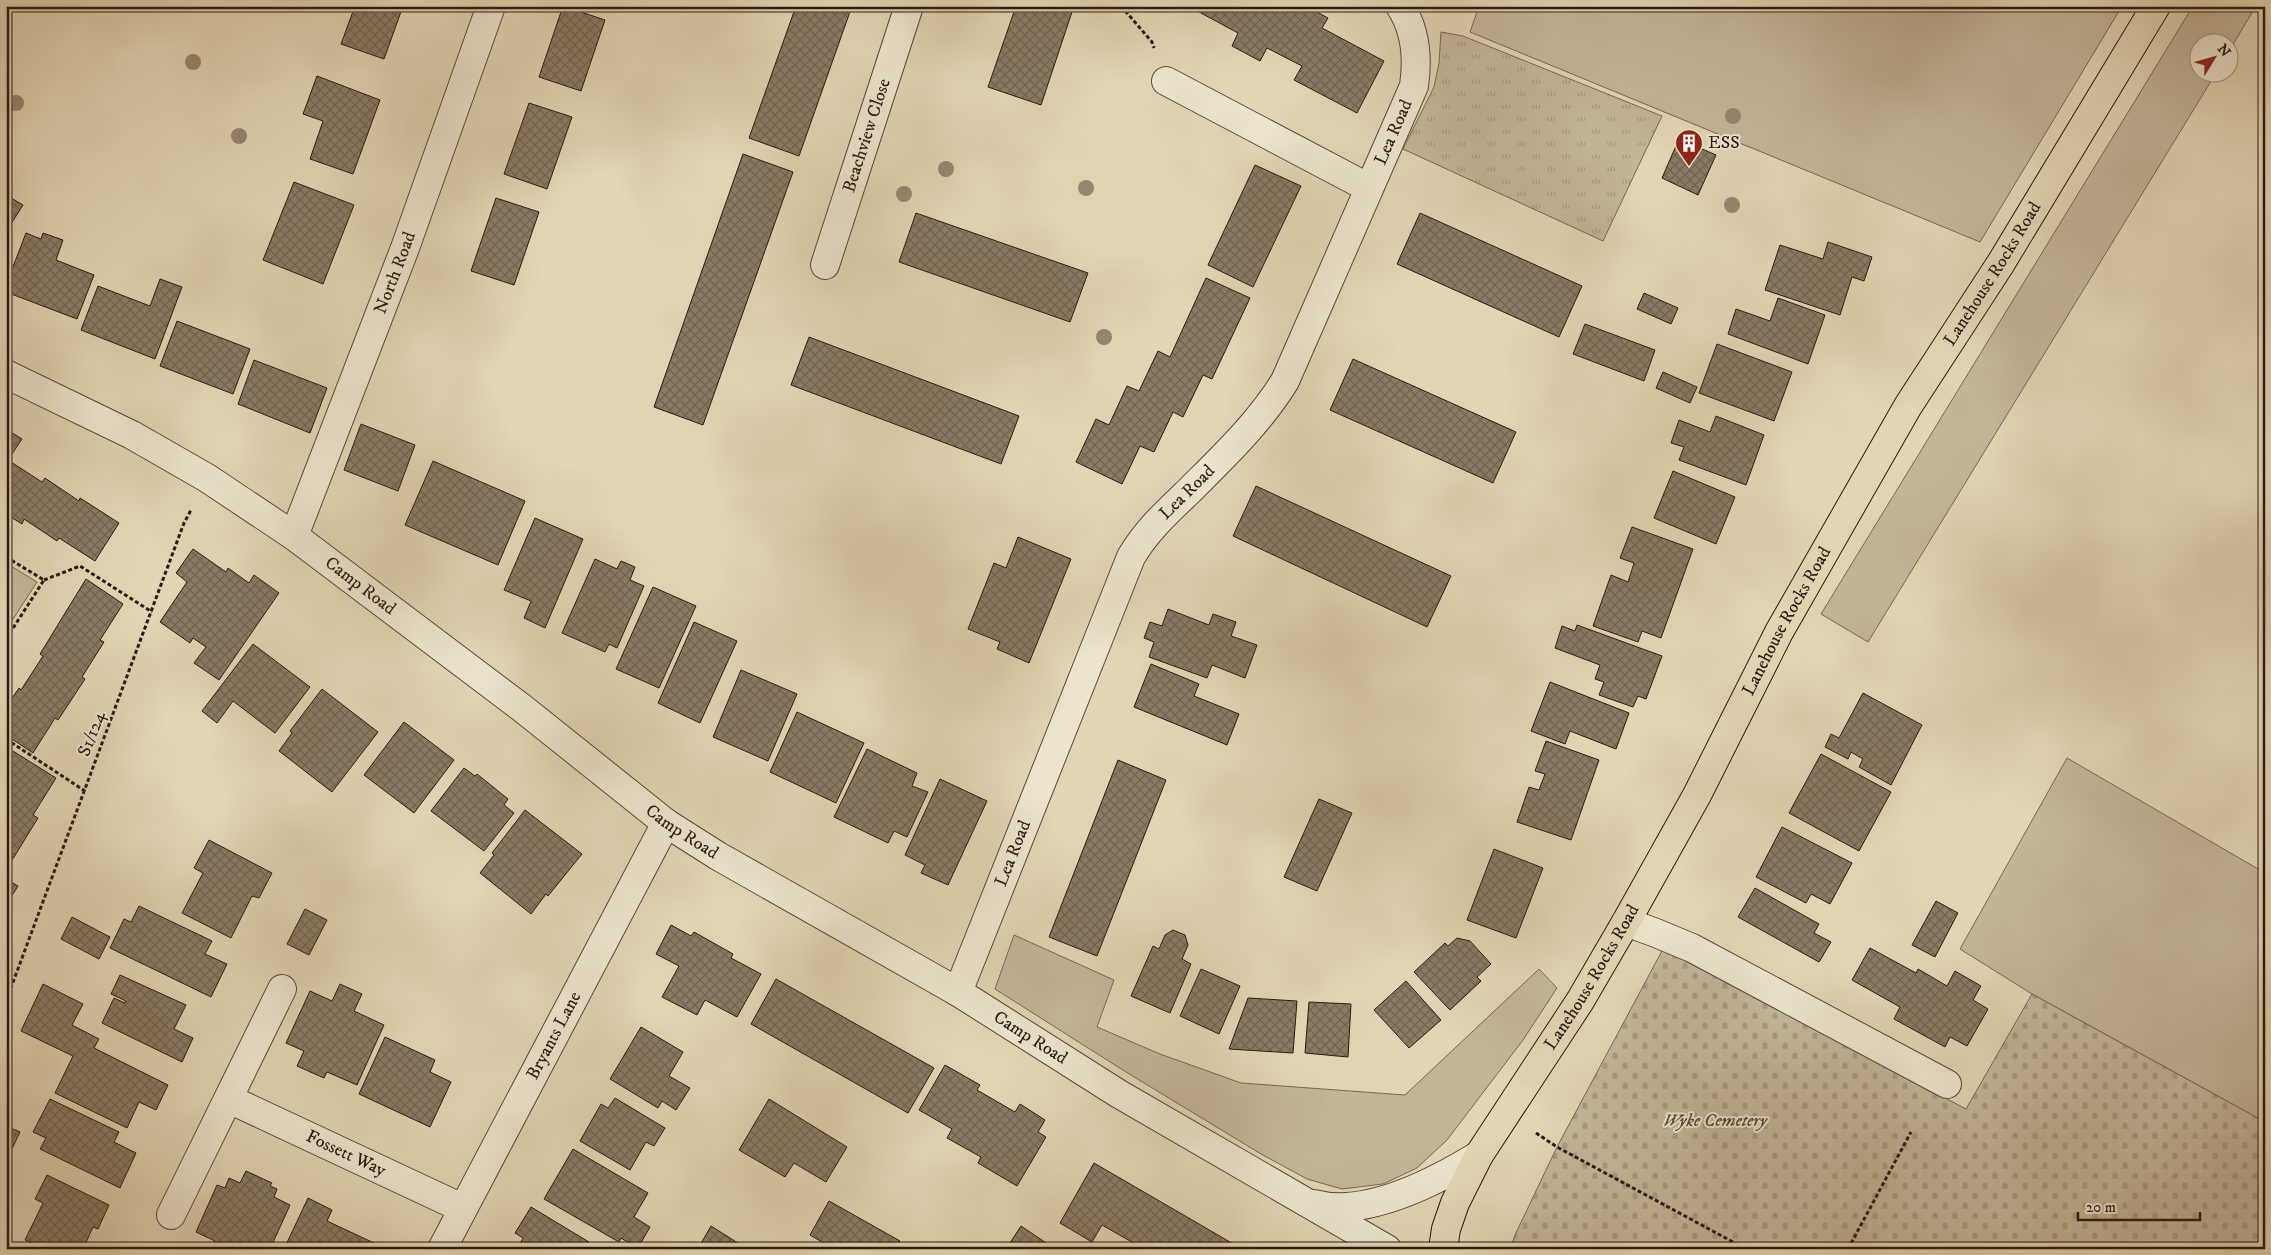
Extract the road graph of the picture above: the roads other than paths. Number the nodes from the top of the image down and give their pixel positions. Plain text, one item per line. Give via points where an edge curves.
1 (491, 6) edge
2 (908, 6) edge
3 (1400, 6) edge
4 (2156, 6) edge
5 (1166, 81) road end
6 (1369, 188) junction
7 (825, 265) dead end
8 (6, 374) edge
9 (294, 536) junction
10 (666, 823) junction
11 (1626, 922) junction
12 (282, 989) dead end
13 (958, 992) junction
14 (1947, 1084) dead end
15 (229, 1099) junction
16 (1479, 1155) junction
17 (1303, 1201) junction
18 (462, 1208) junction
19 (172, 1215) dead end
20 (442, 1249) edge
21 (1387, 1249) edge
22 (1443, 1249) edge

1 - 9 street, North Road via 405,248
2 - 7 street, Beachview Close
3 - 6 street, Lea Road via 1415,45 1414,86
4 - 11 main road, Lanehouse Rocks Road via 2001,263 1908,406 1779,632 1697,795
5 - 6 street
6 - 13 street, Lea Road via 1285,381 1270,406 1150,529 1131,557
8 - 9 street, Camp Road via 132,435 207,478
9 - 10 street, Camp Road via 522,708
10 - 13 street, Camp Road via 718,856
10 - 18 street, Bryants Lane
11 - 14 street via 1692,948
11 - 16 main road, Lanehouse Rocks Road via 1580,1001
12 - 15 street
13 - 17 street, Camp Road via 1119,1094
15 - 18 street, Fossett Way
15 - 19 street
16 - 17 street via 1432,1181 1379,1201 1326,1207
16 - 22 main road, Lanehouse Rocks Road via 1455,1202
17 - 21 street, Camp Road
18 - 20 street, Bryants Lane

